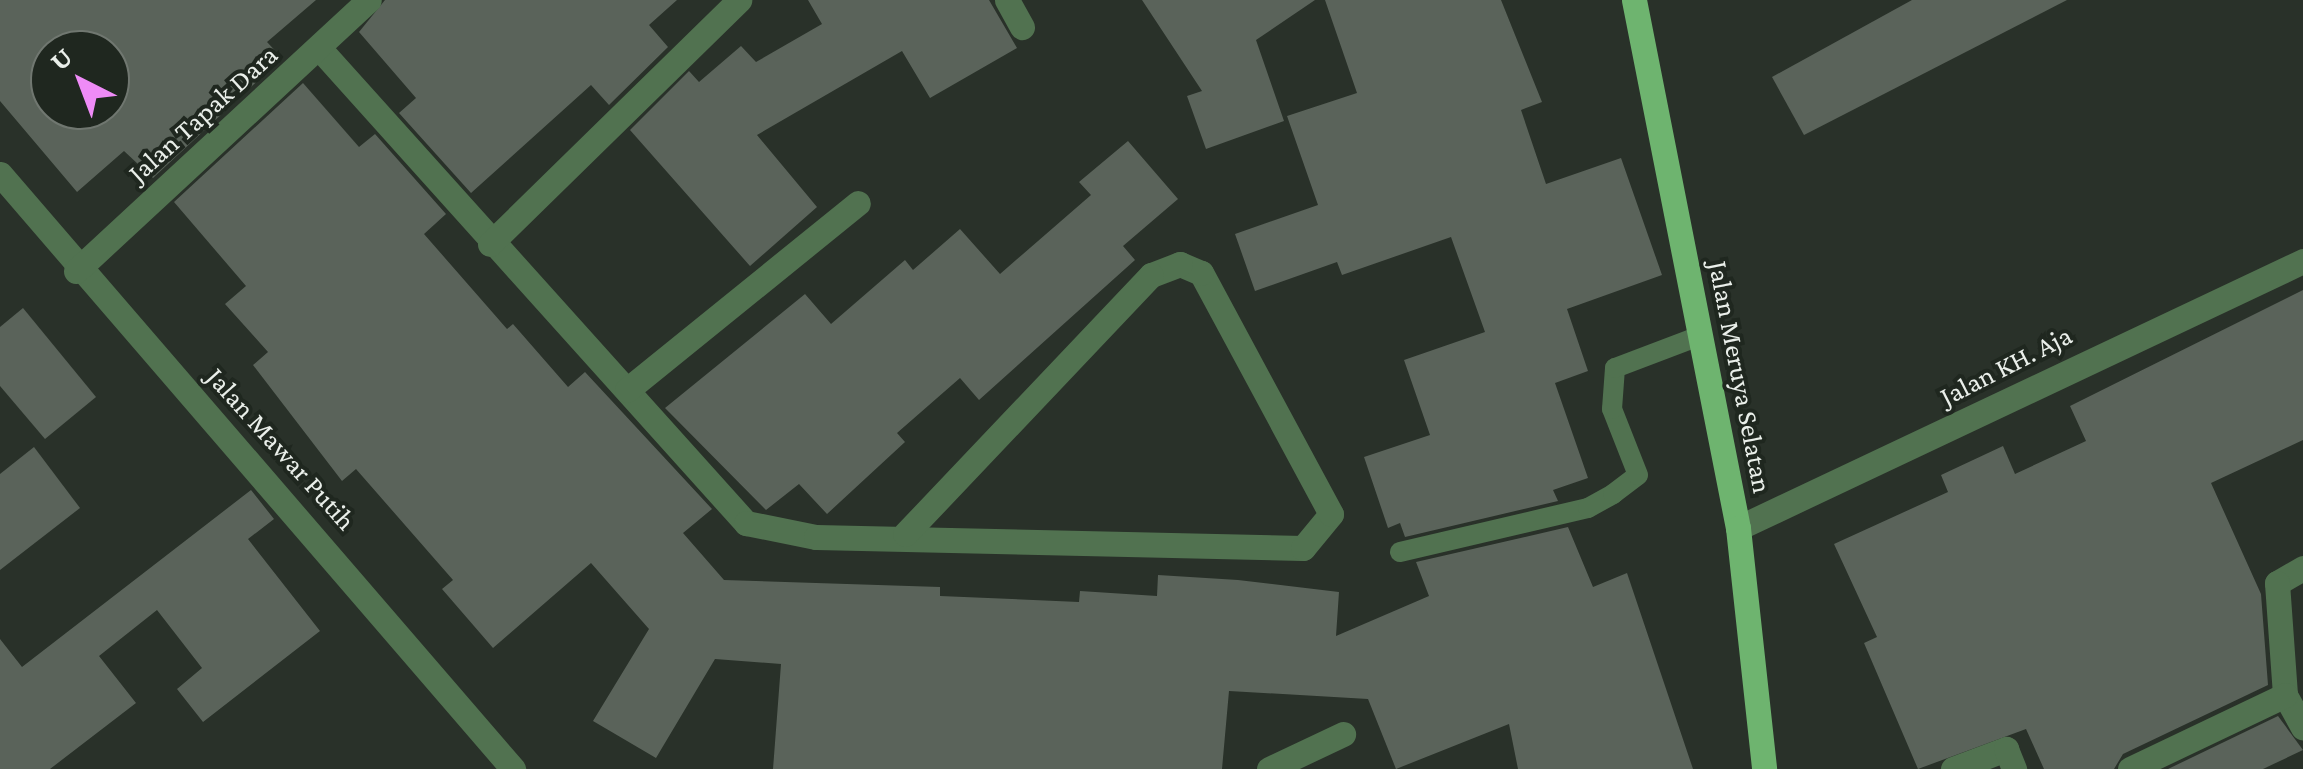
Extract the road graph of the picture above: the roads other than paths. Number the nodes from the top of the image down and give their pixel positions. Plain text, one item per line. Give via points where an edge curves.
1 (369, 0) edge
2 (739, 0) edge
3 (1007, 0) edge
4 (1634, 0) edge
5 (1022, 27) dead end
6 (319, 48) junction
7 (0, 174) edge
8 (858, 203) dead end
9 (490, 244) junction
10 (2303, 262) edge
11 (76, 270) junction
12 (1702, 335) junction
13 (627, 390) junction
14 (1738, 528) junction
15 (905, 534) junction
16 (1400, 552) dead end
17 (2303, 568) edge
18 (2284, 695) junction
19 (2303, 727) edge
20 (1343, 734) dead end
21 (513, 769) edge
22 (1268, 769) edge
23 (1764, 769) edge
24 (1952, 769) edge
25 (2014, 769) edge
26 (2130, 769) edge

1 - 6 street, Jalan Tapak Dara
2 - 9 street
3 - 5 street
4 - 12 main road, Jalan Meruya Selatan
6 - 9 street
6 - 11 street, Jalan Tapak Dara
7 - 11 street, Jalan Mawar Putih
8 - 13 street
9 - 13 street
10 - 14 street, Jalan KH. Aja
11 - 21 street, Jalan Mawar Putih via 336,554
12 - 14 main road, Jalan Meruya Selatan
12 - 16 lane via 1615,368 1612,409 1638,475 1613,494 1588,508
13 - 15 street via 746,523 816,536
14 - 23 main road, Jalan Meruya Selatan
15 - 15 street via 1151,275 1180,264 1202,273 1331,514 1303,548
17 - 18 street via 2277,584
18 - 19 street
18 - 26 street
20 - 22 street
24 - 25 street via 2006,750

